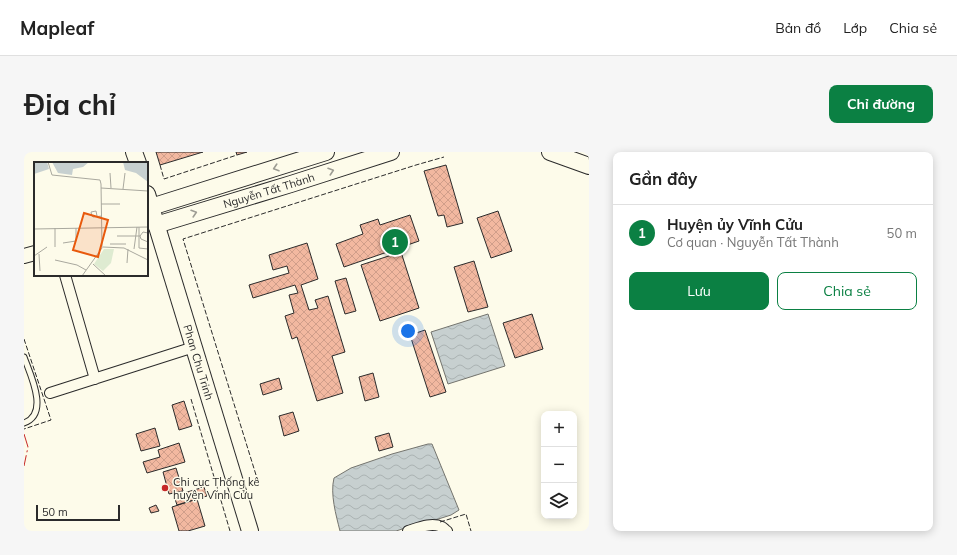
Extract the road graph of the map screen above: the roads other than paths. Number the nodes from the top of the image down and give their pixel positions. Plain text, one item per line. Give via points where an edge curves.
1 (134, 152) edge
2 (326, 152) edge
3 (390, 152) edge
4 (550, 152) edge
5 (138, 162) edge
6 (589, 166) edge
7 (148, 203) edge
8 (152, 226) edge
9 (34, 253) edge
10 (24, 256) edge
11 (65, 276) edge
12 (194, 347) junction
13 (24, 357) edge
14 (95, 379) junction
15 (50, 393) dead end
16 (24, 423) edge
17 (250, 531) edge
18 (408, 531) edge
19 (447, 531) edge

1 - 5 main road
2 -> 7 main road, Nguyễn Tất Thành
8 -> 3 main road, Nguyễn Tất Thành
4 - 6 main road
7 - 8 main road, Phan Chu Trinh
8 - 12 main road, Phan Chu Trinh
9 - 10 main road
11 - 14 street
12 - 14 street
12 - 17 main road, Phan Chu Trinh
13 - 16 lane via 36,392 37,406 33,418
14 - 15 street
18 - 19 street via 432,525

